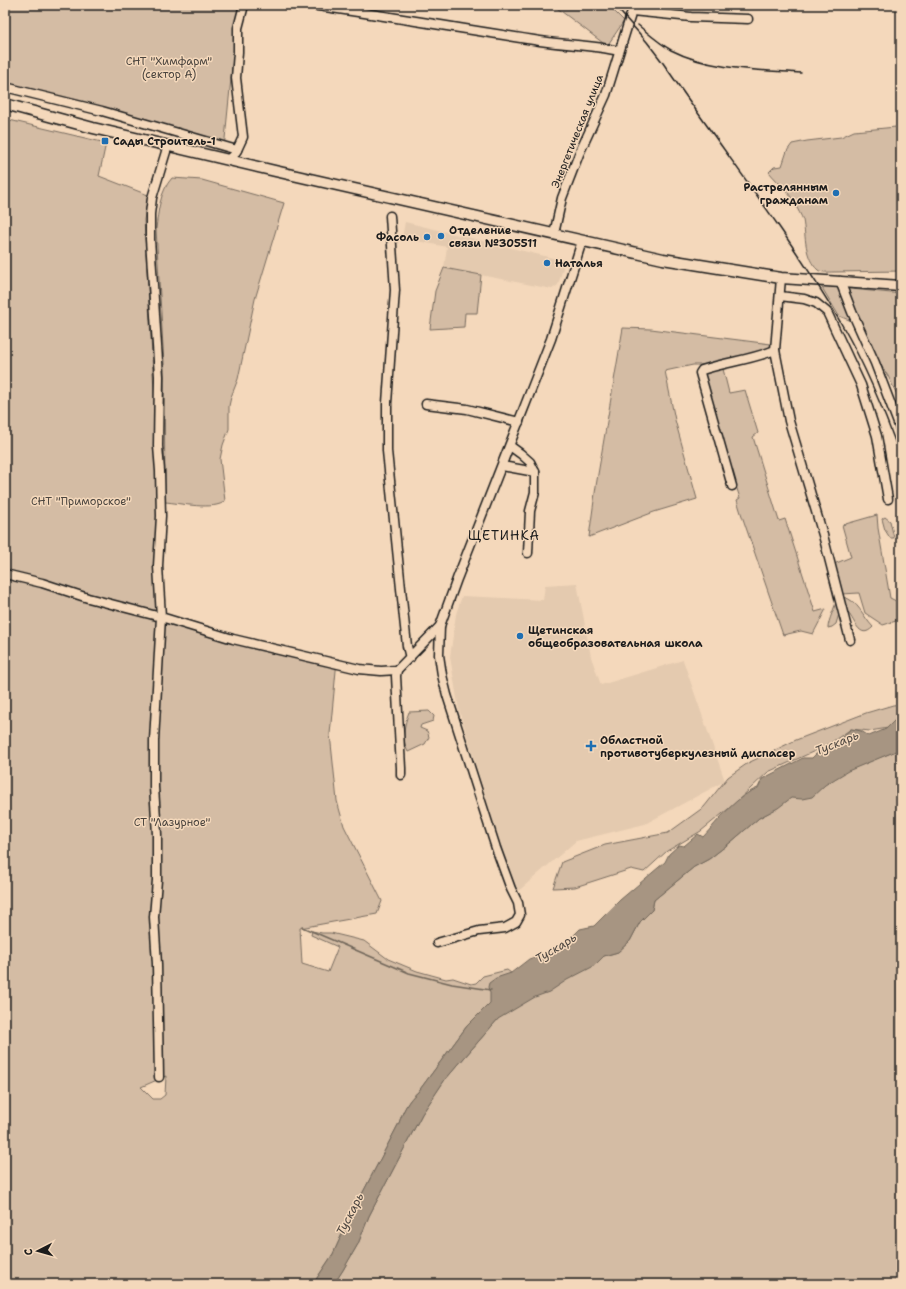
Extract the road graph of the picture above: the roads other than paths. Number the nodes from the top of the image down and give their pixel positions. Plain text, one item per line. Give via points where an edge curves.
1 (244, 5) edge
2 (311, 5) edge
3 (630, 8) edge
4 (748, 19) dead end
5 (619, 51) junction
6 (5, 87) edge
7 (5, 104) edge
8 (168, 145) junction
9 (238, 150) junction
10 (228, 160) junction
11 (390, 216) dead end
12 (554, 234) junction
13 (582, 241) junction
14 (782, 278) junction
15 (840, 281) junction
16 (901, 286) edge
17 (780, 296) junction
18 (775, 350) junction
19 (426, 404) dead end
20 (519, 422) junction
21 (901, 431) edge
22 (510, 446) junction
23 (502, 466) junction
24 (535, 472) junction
25 (732, 486) dead end
26 (888, 499) dead end
27 (528, 553) dead end
28 (5, 574) edge
29 (161, 617) junction
30 (440, 626) junction
31 (850, 640) dead end
32 (410, 658) junction
33 (397, 670) junction
34 (400, 774) dead end
35 (437, 943) dead end
36 (159, 1077) dead end

1 - 9 street via 238,28 236,78 243,137
2 - 5 street
3 - 4 street, Энергетическая улица via 691,17
3 - 5 street, Энергетическая улица
5 - 12 street, Энергетическая улица via 606,95 562,198
6 - 9 street via 102,111
7 - 8 main road
8 - 10 main road
8 - 29 street via 152,198 150,226 150,261 159,376 161,516 158,566
9 - 10 street
10 - 12 main road
11 - 32 street via 396,290 387,403 387,451
12 - 13 main road
13 - 14 main road via 663,259
13 - 20 street via 551,339
14 - 15 main road
14 - 17 street
15 - 16 main road
15 - 21 street
17 - 18 street
17 - 26 street via 816,303 827,312 861,385 877,436
18 - 25 street via 761,356 712,366 700,373
18 - 31 street via 790,421
19 - 20 street via 467,409
20 - 22 street
22 - 23 street
22 - 24 street via 530,462
23 - 24 street
23 - 30 street
24 - 27 street
28 - 29 street
29 - 33 street via 233,639 358,668
29 - 36 street via 154,741 157,869 154,918
30 - 32 street
30 - 35 street via 439,655 447,695 520,915 516,922 505,928 479,931
32 - 33 street
33 - 34 street

